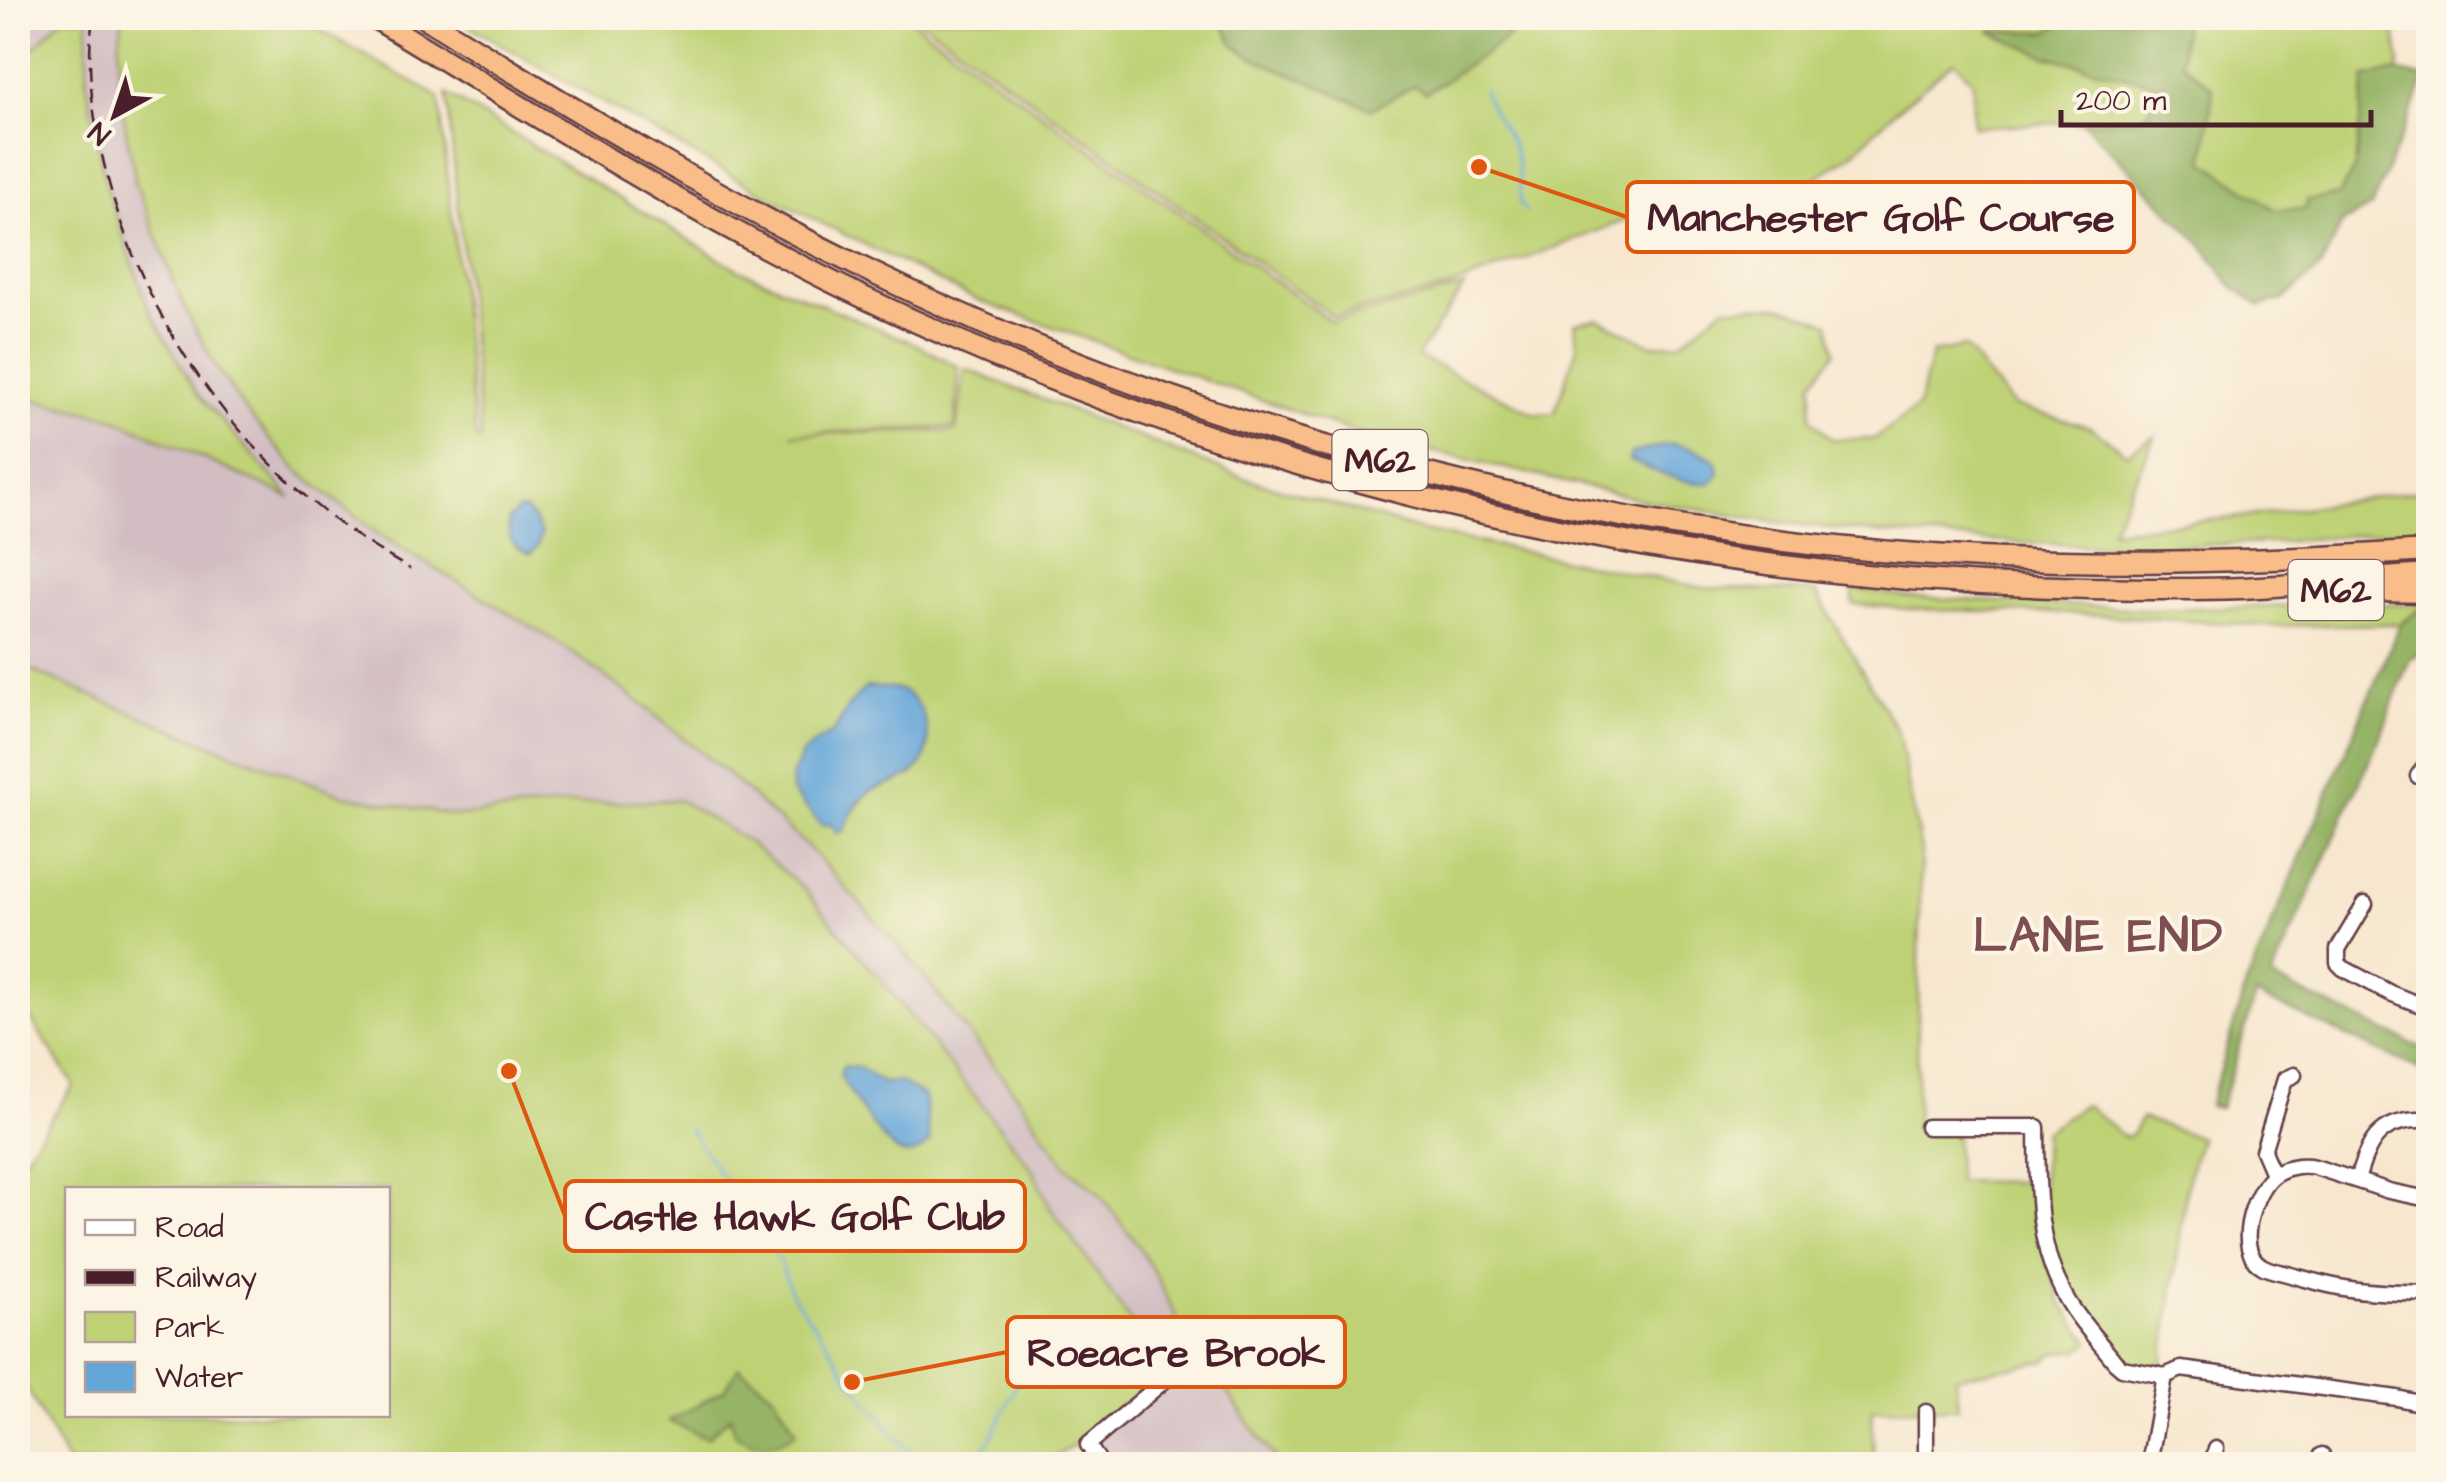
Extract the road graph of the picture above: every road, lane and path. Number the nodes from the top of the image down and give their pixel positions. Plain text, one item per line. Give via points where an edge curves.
1 (375, 18) edge
2 (425, 18) edge
3 (2428, 543) edge
4 (2428, 550) edge
5 (2314, 558) junction
6 (2428, 575) edge
7 (2243, 588) junction
8 (2428, 592) edge
9 (2365, 904) dead end
10 (2428, 1008) edge
11 (2294, 1075) dead end
12 (2419, 1120) dead end
13 (1927, 1127) dead end
14 (2273, 1174) junction
15 (2357, 1180) junction
16 (2428, 1199) edge
17 (2428, 1294) edge
18 (1171, 1375) dead end
19 (2165, 1376) junction
20 (2428, 1405) edge
21 (1926, 1412) dead end
22 (1101, 1464) edge
23 (1926, 1464) edge
24 (2149, 1464) edge

1 - 7 highway, M62 via 656,189 871,301 1106,400 1296,463 1525,522 1778,565 2054,587
2 - 5 highway, M62 via 667,166 881,278 1113,376 1302,438 1544,500 1775,539 2052,561
3 - 5 highway, M62
4 - 5 highway, M62
6 - 7 highway, M62
7 - 8 highway, M62
9 - 10 street via 2348,916 2336,953 2340,966
11 - 14 street via 2285,1079 2263,1150
12 - 15 street via 2399,1120 2378,1136
13 - 19 street via 2038,1127 2038,1213 2063,1293 2122,1368
14 - 15 street via 2305,1165
14 - 17 street via 2251,1211 2248,1245 2262,1266 2354,1289
15 - 16 street
18 - 22 street via 1088,1445
19 - 20 street via 2181,1369
19 - 24 street
21 - 23 street

